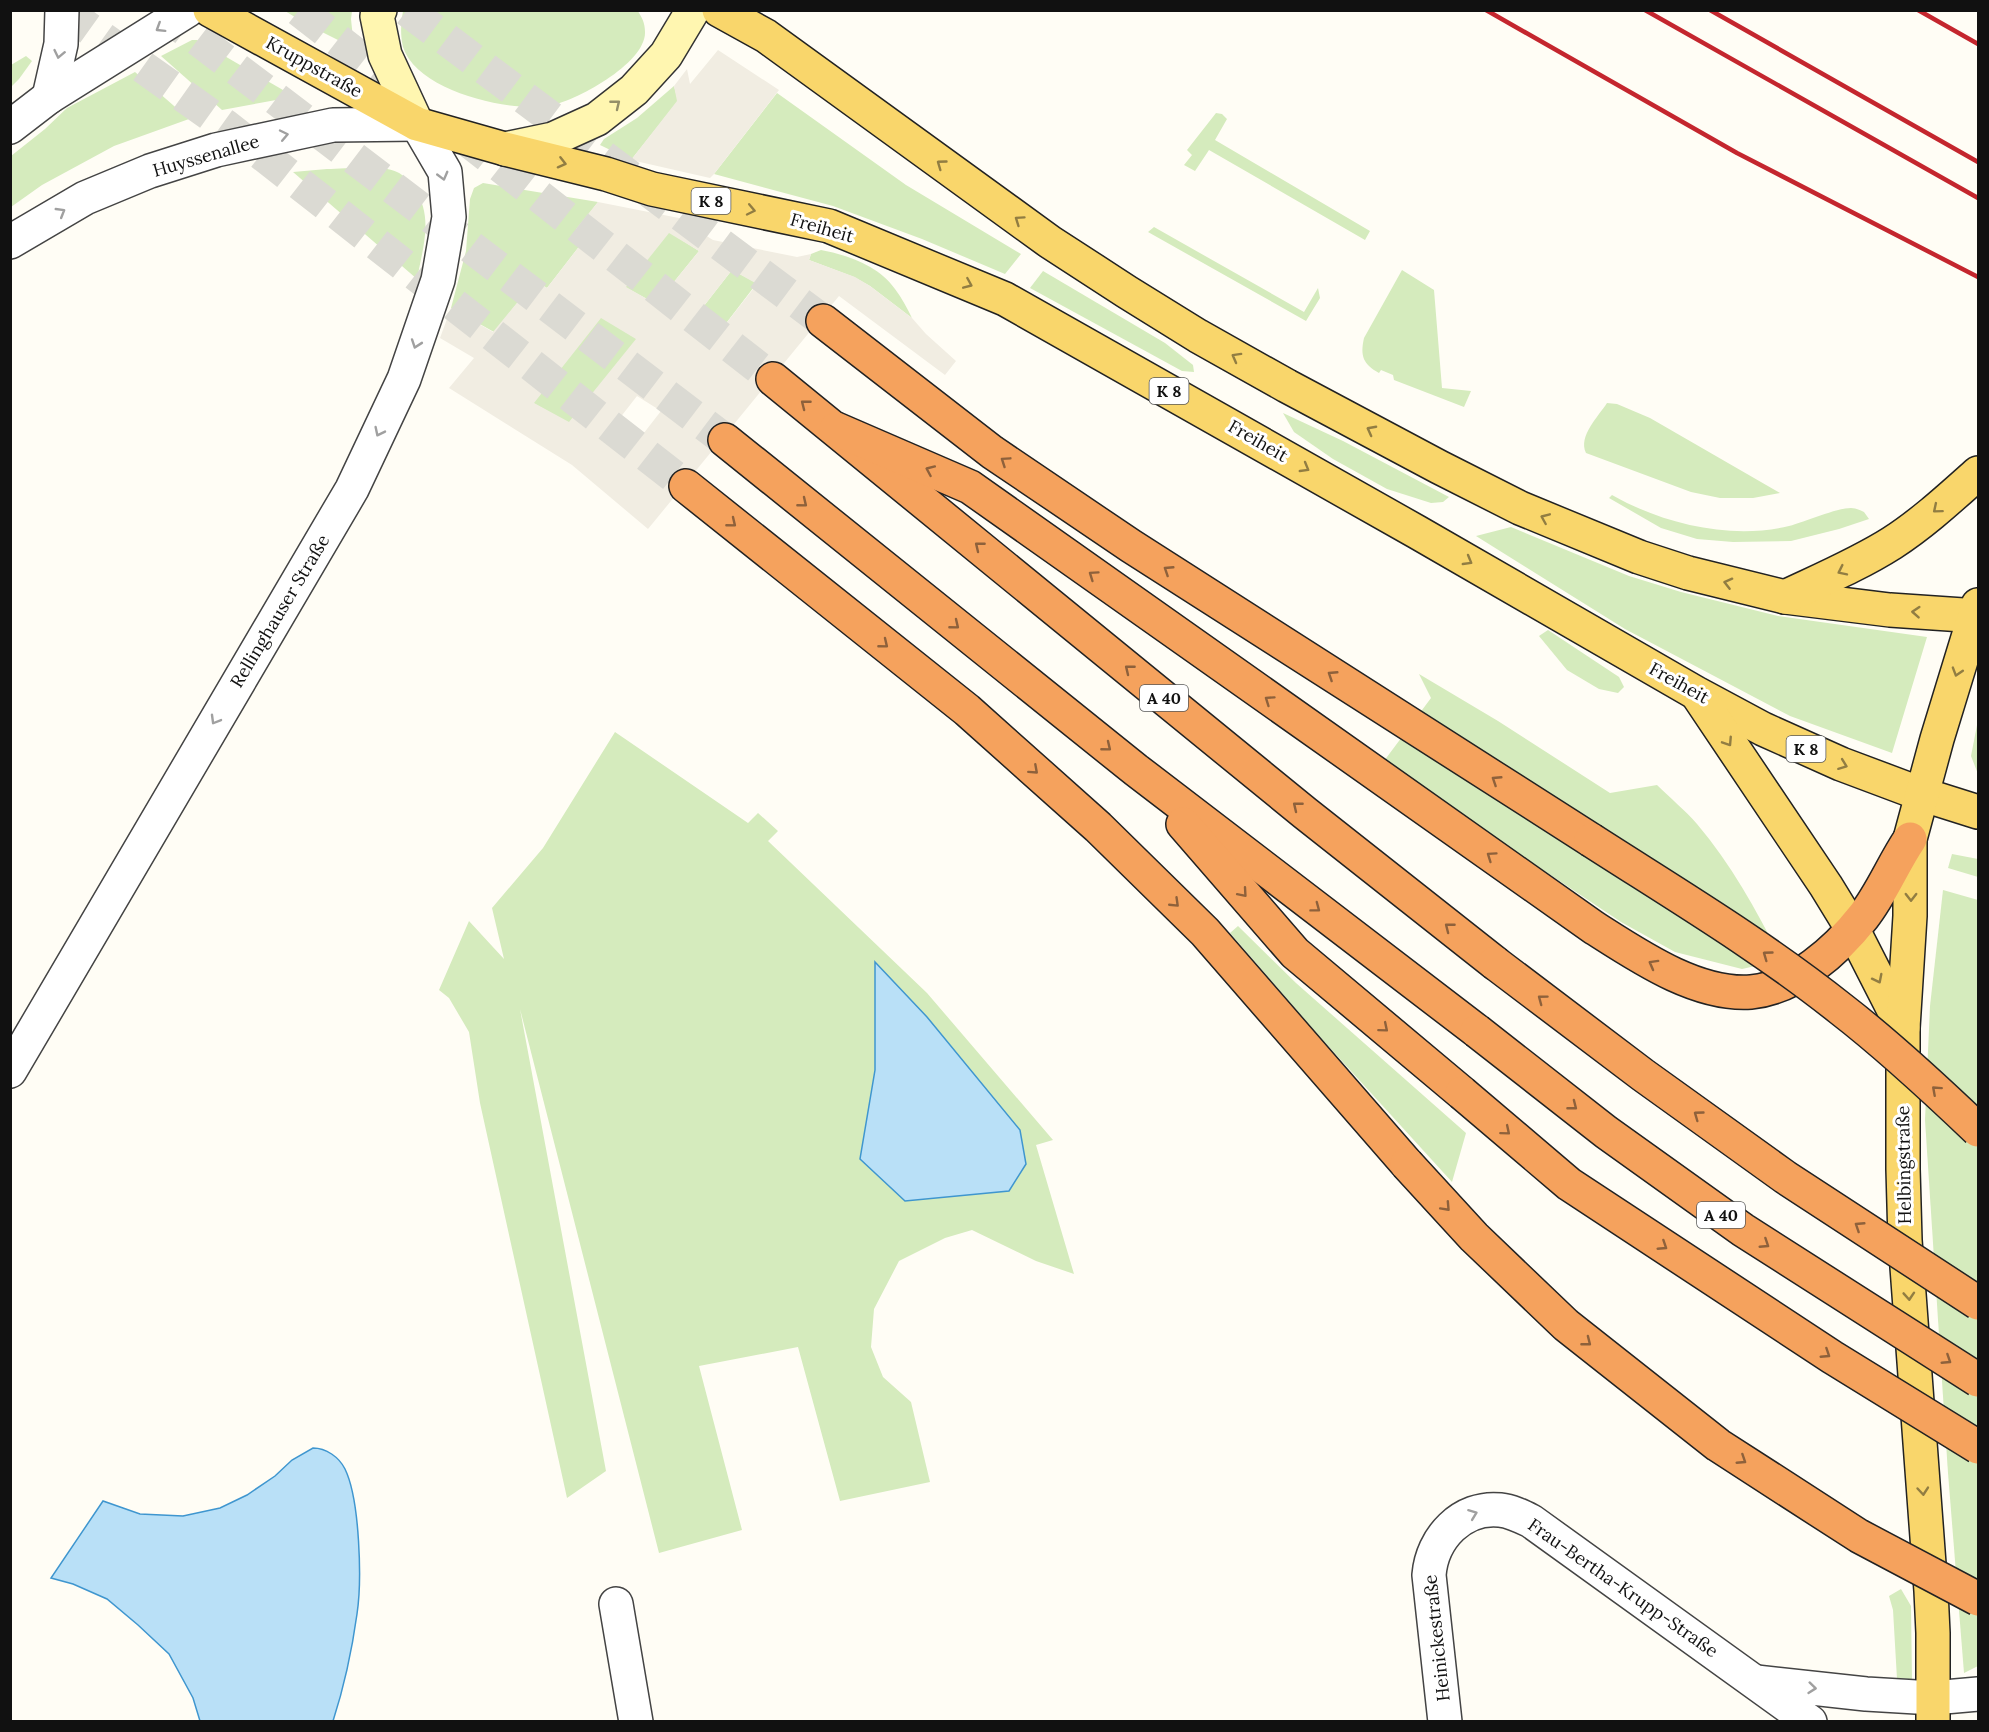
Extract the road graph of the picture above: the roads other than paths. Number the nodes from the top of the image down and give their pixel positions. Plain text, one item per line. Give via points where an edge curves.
1 (62, 10) edge
2 (188, 10) edge
3 (210, 10) edge
4 (380, 10) edge
5 (693, 10) edge
6 (719, 10) edge
7 (49, 97) junction
8 (417, 124) junction
9 (10, 127) edge
10 (506, 149) junction
11 (10, 242) edge
12 (823, 321) tunnel mouth
13 (773, 379) tunnel mouth
14 (836, 429) junction
15 (725, 440) tunnel mouth
16 (1978, 473) edge
17 (686, 486) tunnel mouth
18 (1785, 597) junction
19 (1977, 613) edge
20 (1696, 693) junction
21 (1136, 770) junction
22 (1921, 794) junction
23 (1978, 812) edge
24 (1910, 838) junction
25 (1852, 930) junction
26 (1903, 1028) junction
27 (10, 1071) edge
28 (1978, 1130) edge
29 (1978, 1303) edge
30 (1978, 1380) edge
31 (1978, 1447) edge
32 (1433, 1554) joint
33 (1978, 1599) edge
34 (616, 1604) dead end
35 (1754, 1682) junction
36 (1978, 1694) edge
37 (1933, 1710) edge
38 (636, 1722) edge
39 (1445, 1722) edge
40 (1810, 1722) edge

1 -> 7 street via 61,44
2 -> 7 street
3 - 8 main road, Kruppstraße / K 8
4 - 8 main road via 377,16 385,55
10 -> 5 main road, Freiheit / K 8 via 553,139 597,119 634,90 666,55
18 -> 6 main road via 1639,557 1520,508 1287,386 1198,336 1050,242 765,36
7 - 9 street
8 - 10 main road, Freiheit / K 8
11 -> 8 street, Huyssenallee via 85,198 216,150 333,125
8 -> 27 street, Rellinghauser Straße via 444,172 450,217 438,280 404,379 352,489
10 -> 20 main road, Freiheit / K 8 via 652,189 829,226 1005,299
28 -> 12 highway, bridge via 1840,1008 1731,930 1131,546 992,452
14 -> 13 highway, A 40
25 -> 14 highway via 1805,971 1752,992 1707,986 1661,968 1583,920 970,487
29 -> 14 highway, A 40, bridge via 1785,1177 1643,1076 1495,963 1305,813
15 -> 21 highway, A 40
16 -> 18 main road via 1893,542
17 -> 33 highway, bridge via 967,710 1098,827 1204,932 1474,1237 1566,1325 1718,1445 1859,1536
19 -> 18 main road via 1890,610
19 -> 22 main road, Helbingstraße
20 -> 22 main road, Freiheit / K 8 via 1823,756
20 -> 25 main road
21 -> 30 highway, A 40, bridge via 1606,1132 1743,1230
21 -> 31 highway, bridge via 1295,953 1569,1184 1832,1357
22 - 23 main road, Freiheit / K 8
22 - 24 main road, Helbingstraße
24 - 25 highway via 1878,896
24 -> 26 main road, Helbingstraße via 1911,916
25 -> 26 main road
26 -> 37 main road, Helbingstraße via 1905,1240 1931,1591
32 -> 35 street, Frau-Bertha-Krupp-Straße via 1445,1533 1472,1513 1488,1509 1518,1514
32 - 39 street, Heinickestraße via 1429,1575
34 - 38 street
35 -> 37 street, Frau-Bertha-Krupp-Straße via 1866,1694
35 - 40 street, Frau-Bertha-Krupp-Straße
36 - 37 street, Frau-Bertha-Krupp-Straße

